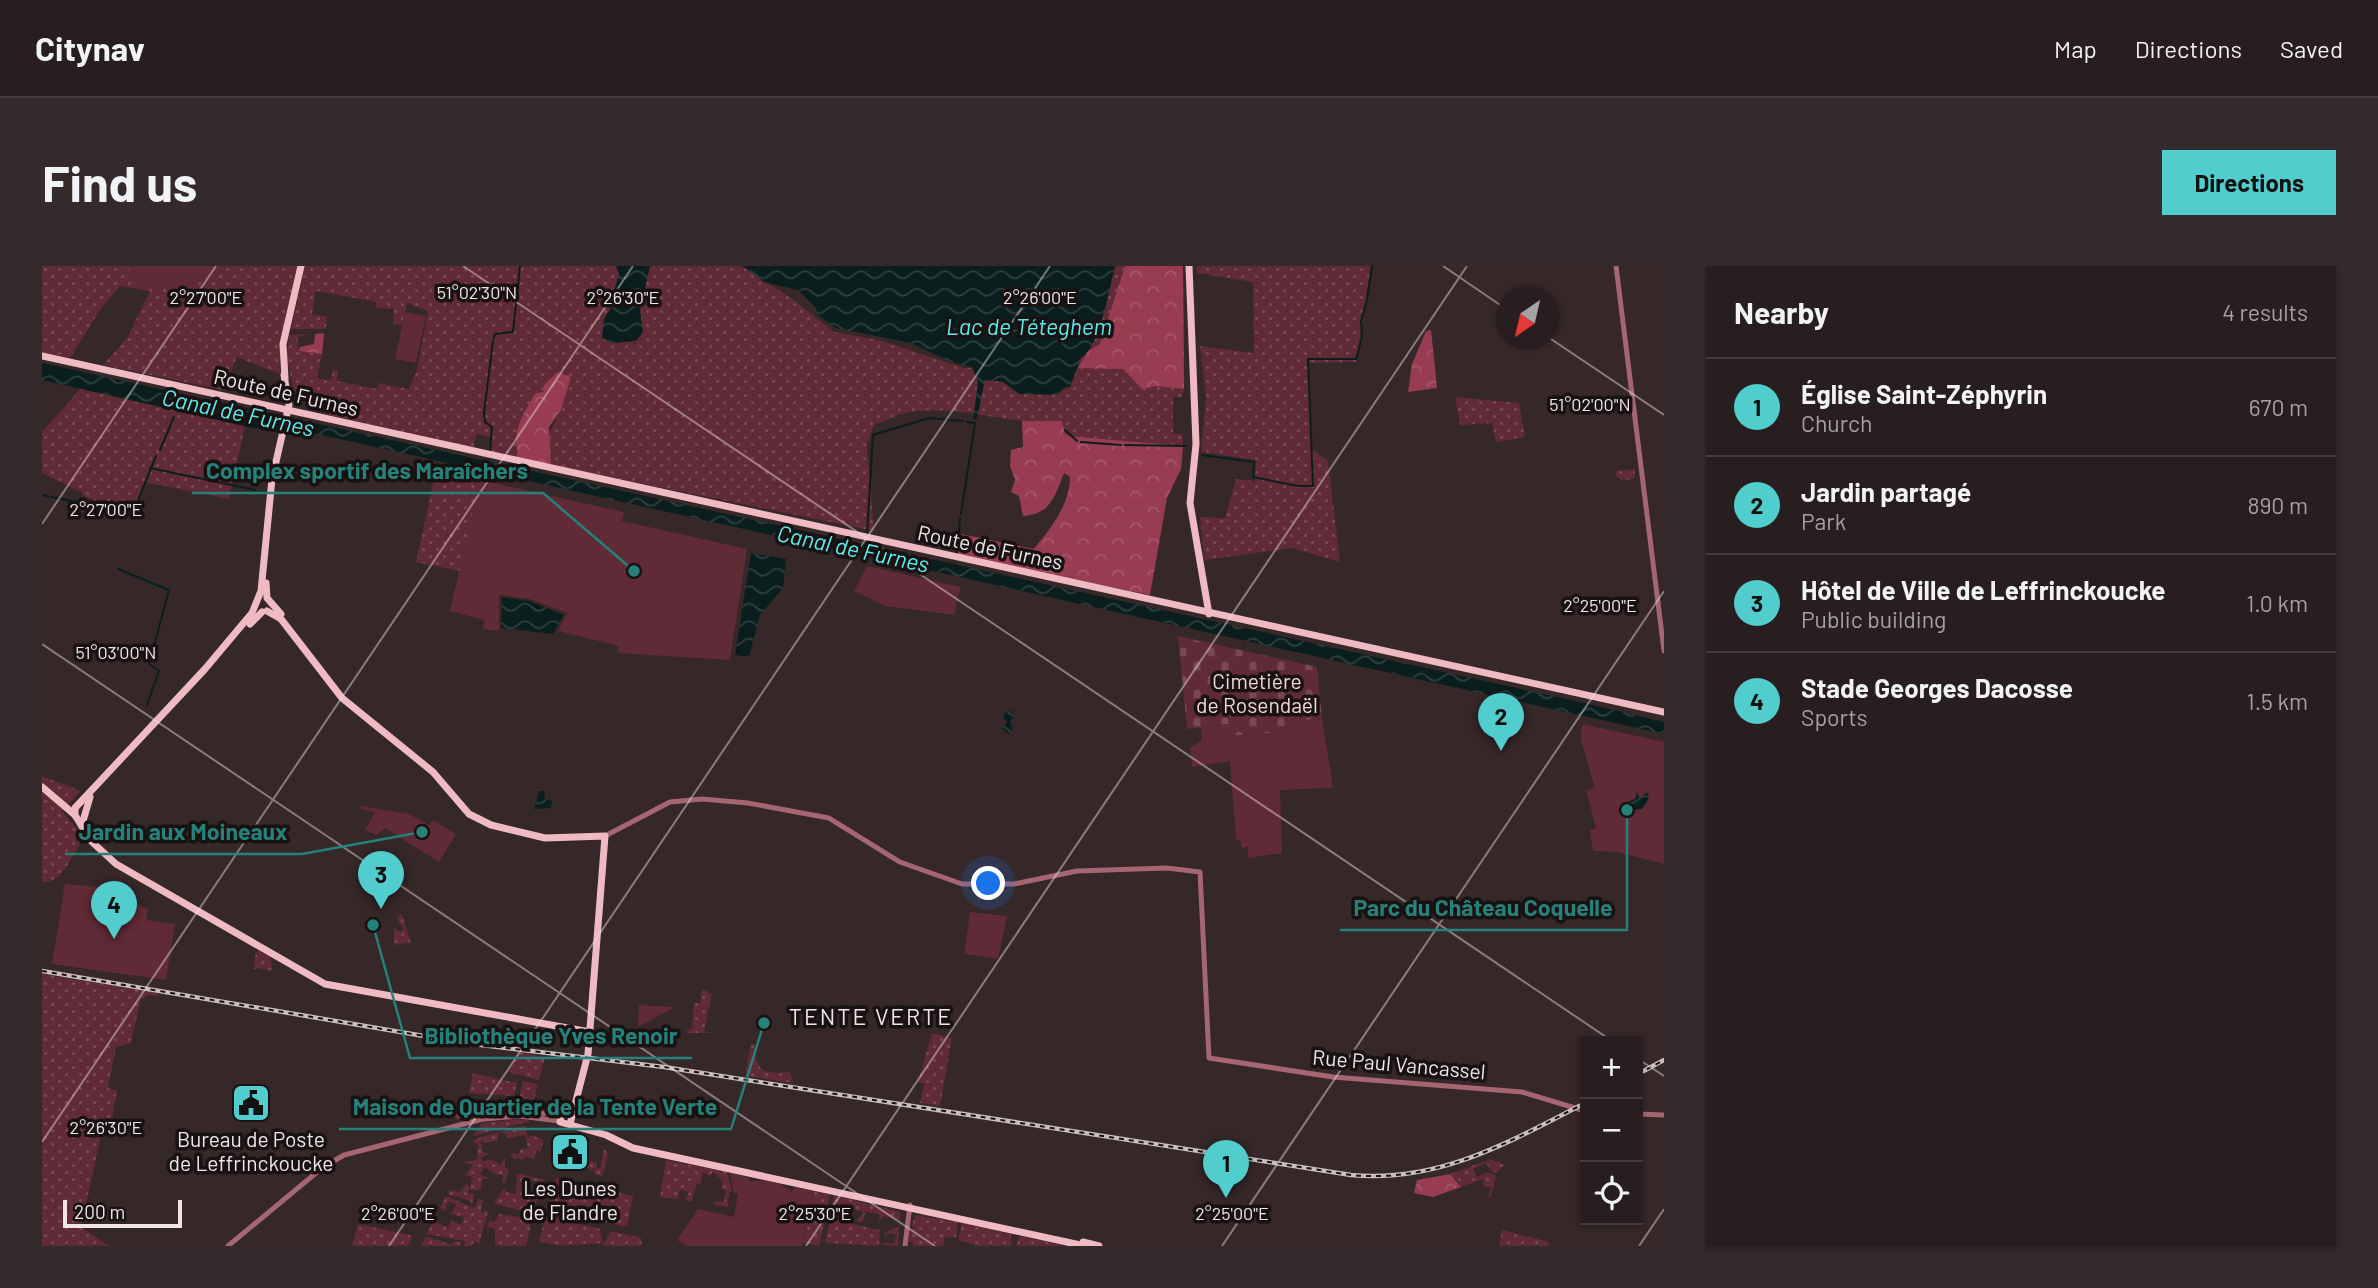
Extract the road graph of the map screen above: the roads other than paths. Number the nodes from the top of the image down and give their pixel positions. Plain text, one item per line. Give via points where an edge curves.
1 (301, 266) edge
2 (1190, 266) edge
3 (1616, 266) edge
4 (42, 356) edge
5 (286, 411) junction
6 (283, 429) junction
7 (256, 602) junction
8 (266, 606) junction
9 (1209, 614) junction
10 (1664, 652) edge
11 (205, 669) junction
12 (1664, 714) edge
13 (42, 787) edge
14 (94, 790) junction
15 (76, 811) junction
16 (86, 813) junction
17 (87, 836) junction
18 (605, 836) junction
19 (590, 1031) junction
20 (1580, 1109) edge
21 (1643, 1114) edge
22 (569, 1115) junction
23 (1664, 1115) edge
24 (525, 1116) junction
25 (560, 1121) joint
26 (910, 1206) junction
27 (228, 1246) edge
28 (905, 1246) edge
29 (1085, 1246) edge
30 (1099, 1246) edge

1 - 5 main road via 283,342
2 - 9 main road via 1196,439 1189,503
3 - 10 street
4 - 5 main road, Route de Furnes
5 - 6 main road
5 - 9 main road, Route de Furnes
6 - 7 main road
6 - 8 main road via 270,527
7 - 8 main road
7 - 8 main road
7 - 11 main road via 246,623
8 - 11 main road
8 - 18 main road via 340,695 431,770 477,819 562,839
9 - 12 main road, Route de Furnes
11 - 14 main road
13 - 15 main road
14 - 15 main road
14 - 16 main road
15 - 16 main road
15 - 17 main road
16 - 17 main road via 83,825
17 - 19 main road via 118,865 329,986
18 - 19 main road
18 - 20 street, Rue Paul Vancassel via 670,802 711,799 834,820 894,860 965,885 1014,884 1077,871 1200,872 1209,1058 1337,1077 1525,1092
19 - 22 main road via 586,1069
21 - 23 street
22 - 24 street
22 - 25 main road
22 - 26 main road via 633,1148
24 - 25 street
24 - 27 street via 477,1121 337,1158
26 - 28 street
26 - 29 main road
26 - 30 main road

